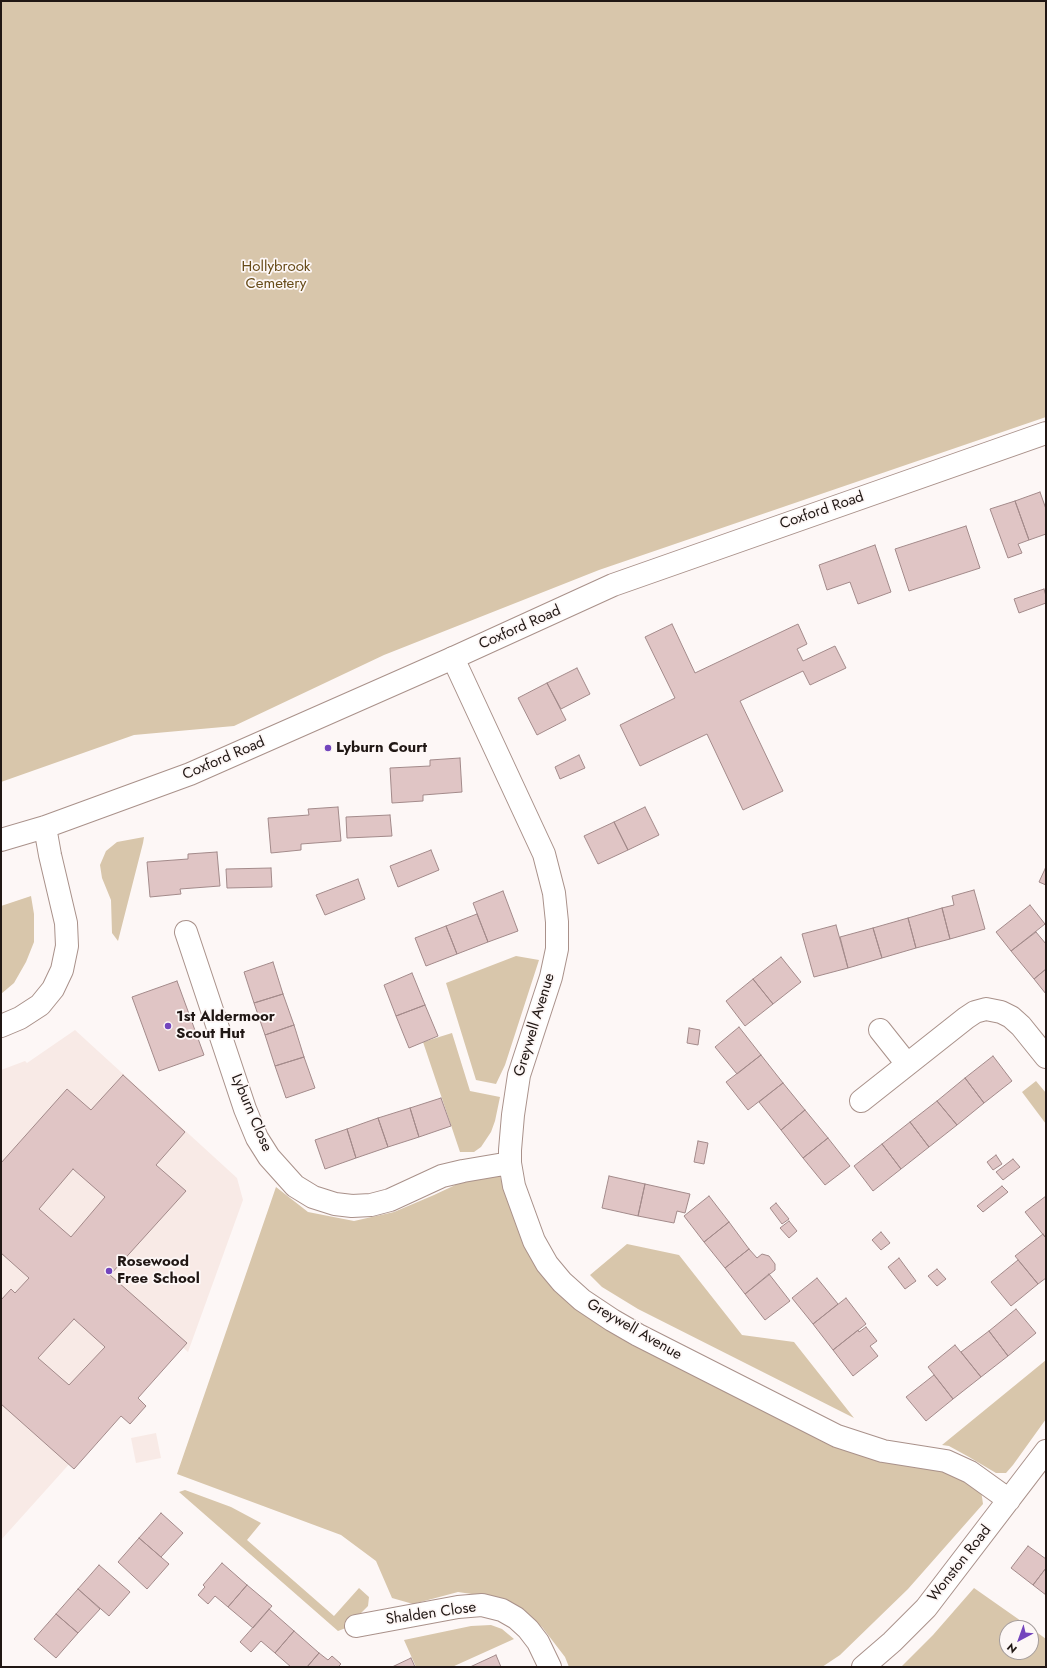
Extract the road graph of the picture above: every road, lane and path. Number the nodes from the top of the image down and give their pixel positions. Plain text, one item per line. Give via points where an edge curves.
1 (1046, 433) edge
2 (453, 658) junction
3 (45, 827) junction
4 (1, 840) edge
5 (186, 932) dead end
6 (1, 1026) edge
7 (880, 1030) dead end
8 (1046, 1057) edge
9 (907, 1064) junction
10 (861, 1101) dead end
11 (510, 1164) junction
12 (1046, 1451) edge
13 (1009, 1500) junction
14 (356, 1626) dead end
15 (550, 1667) edge
16 (862, 1667) edge

1 - 2 street, Coxford Road via 613,585
2 - 3 street, Coxford Road via 190,774
2 - 11 street, Greywell Avenue via 544,854 556,907 555,958 519,1075
3 - 4 street, Coxford Road
3 - 6 street via 66,923 67,946 62,970 54,989 40,1005
5 - 11 street, Lyburn Close via 254,1130 269,1157 295,1186 313,1197 335,1204 371,1205 390,1200 442,1176
7 - 9 street
8 - 9 street via 1011,1017 986,1009 966,1018
9 - 10 street
11 - 13 street, Greywell Avenue via 514,1186 534,1241 547,1264 582,1300 638,1336 837,1436 883,1451 946,1461 970,1472
12 - 13 street, Wonston Road
13 - 16 street, Wonston Road via 926,1608
14 - 15 street, Shalden Close via 458,1607 482,1606 502,1610 528,1629 538,1642

